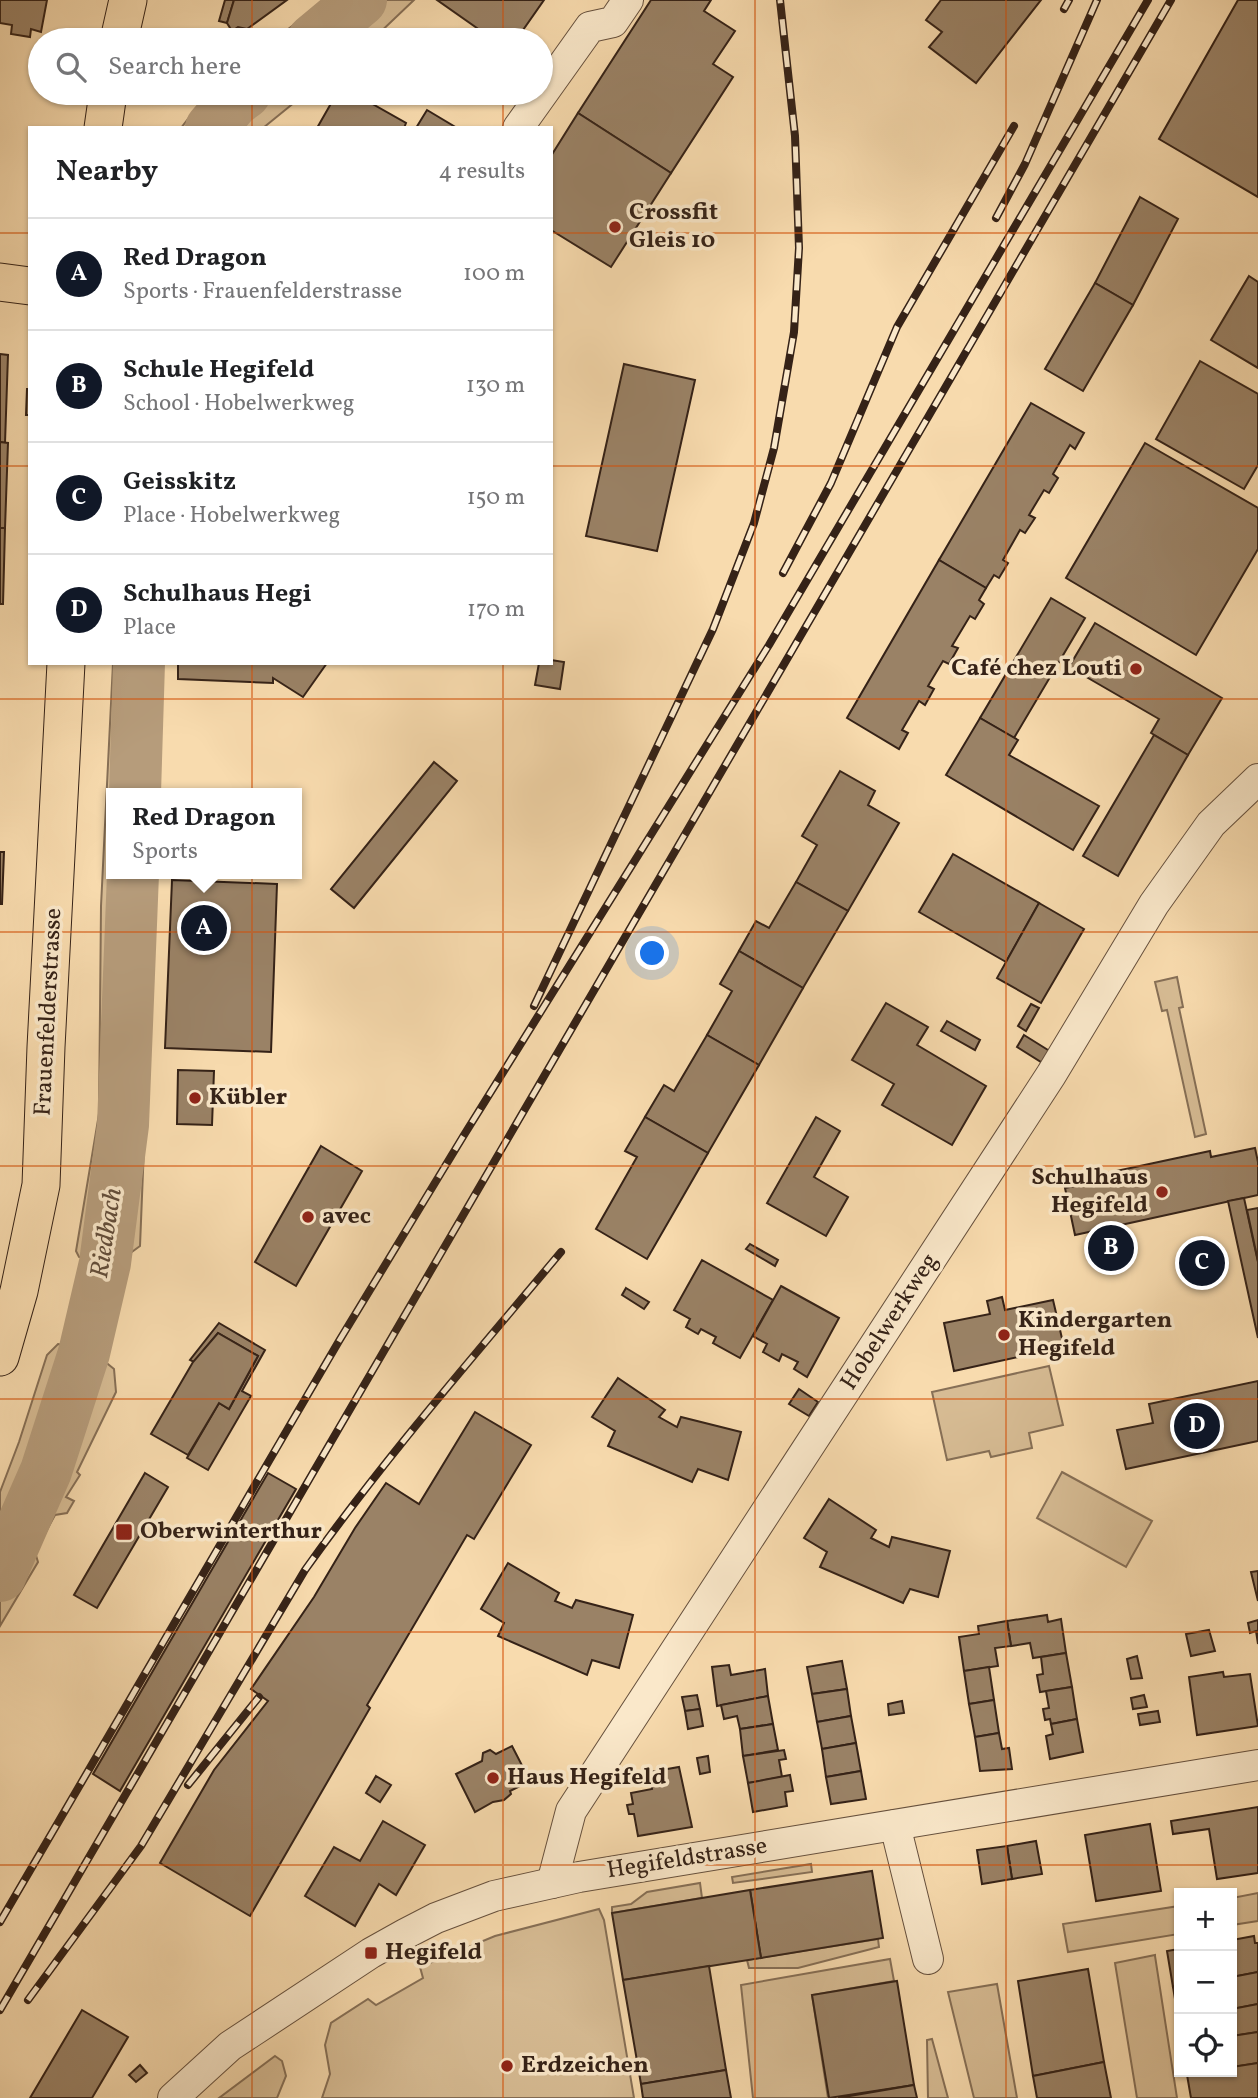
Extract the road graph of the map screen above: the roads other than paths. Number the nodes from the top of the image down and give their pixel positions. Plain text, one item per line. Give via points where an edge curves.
1 (128, 0) edge
2 (628, 0) edge
3 (122, 28) edge
4 (553, 79) edge
5 (106, 105) edge
6 (534, 105) edge
7 (103, 126) edge
8 (519, 126) edge
9 (0, 282) edge
10 (28, 286) edge
11 (66, 665) edge
12 (1258, 779) edge
13 (0, 1357) edge
14 (1258, 1765) edge
15 (895, 1825) junction
16 (552, 1882) junction
17 (928, 1959) dead end
18 (173, 2098) edge

1 - 3 main road
2 - 4 street via 613,22 590,27
5 - 7 main road
6 - 8 street
9 - 10 main road
11 - 13 main road, Frauenfelderstrasse via 41,1185
12 - 16 street, Hobelwerkweg via 1211,824 1154,904 1051,1075 571,1811
14 - 15 street, Hegifeldstrasse
15 - 16 street, Hegifeldstrasse
15 - 17 street
16 - 18 street, Hegifeldstrasse via 466,1906 371,1953 230,2046

